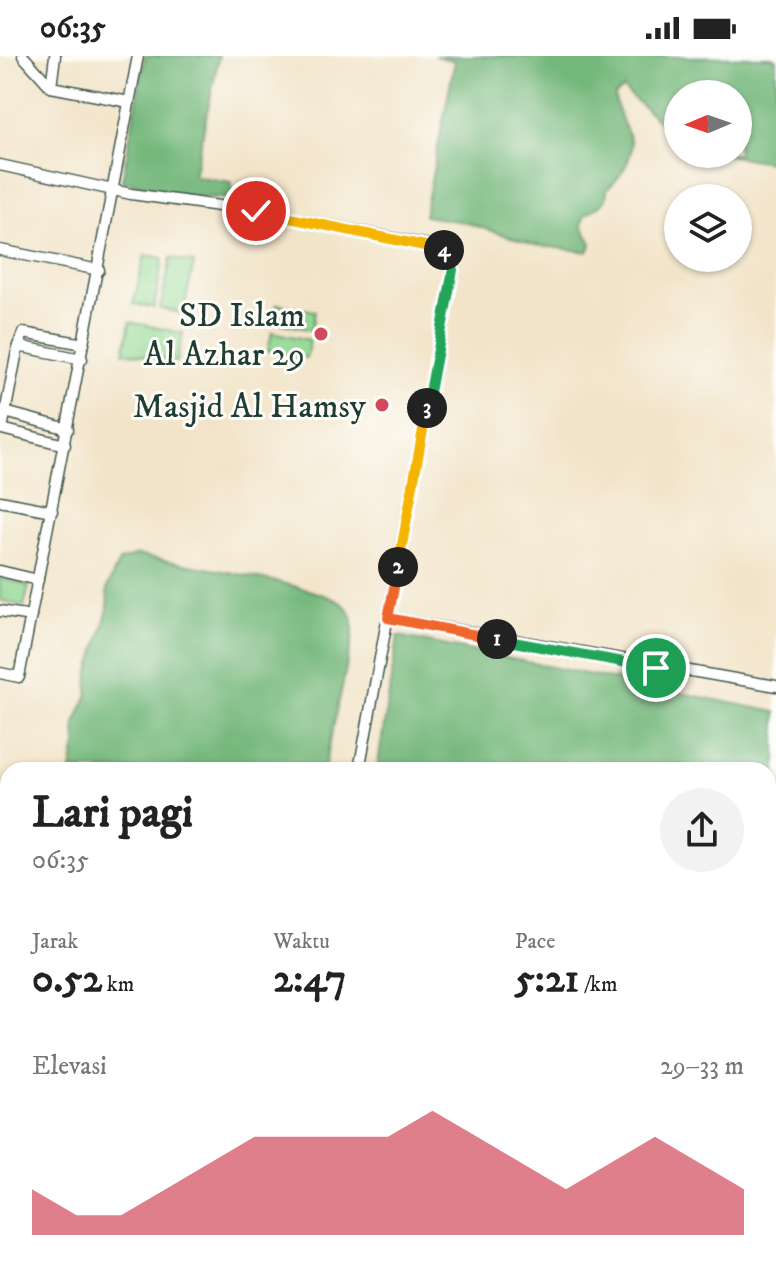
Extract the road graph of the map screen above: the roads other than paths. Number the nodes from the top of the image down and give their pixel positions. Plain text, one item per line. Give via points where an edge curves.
1 (23, 56) edge
2 (55, 56) edge
3 (138, 56) edge
4 (51, 87) junction
5 (129, 102) junction
6 (0, 165) edge
7 (114, 189) junction
8 (0, 250) edge
9 (99, 270) junction
10 (84, 344) junction
11 (18, 346) junction
12 (82, 359) junction
13 (5, 412) junction
14 (68, 429) junction
15 (65, 445) junction
16 (0, 501) edge
17 (52, 511) junction
18 (0, 571) edge
19 (38, 580) junction
20 (0, 611) edge
21 (31, 616) junction
22 (388, 618) junction
23 (0, 673) edge
24 (776, 686) edge
25 (361, 762) edge

1 - 4 street
2 - 4 street
3 - 5 street
4 - 5 street
5 - 7 street
6 - 7 street
7 - 9 street
7 - 22 street via 442,248 448,256 453,270
8 - 9 street
9 - 10 street
10 - 11 street via 23,333
10 - 12 street
11 - 12 street
11 - 13 street
12 - 14 street
13 - 14 street
13 - 15 street via 5,431
14 - 15 street
15 - 17 street
16 - 17 street
17 - 19 street
18 - 19 street
19 - 21 street
20 - 21 street
21 - 23 street via 19,677
22 - 24 street
22 - 25 street

